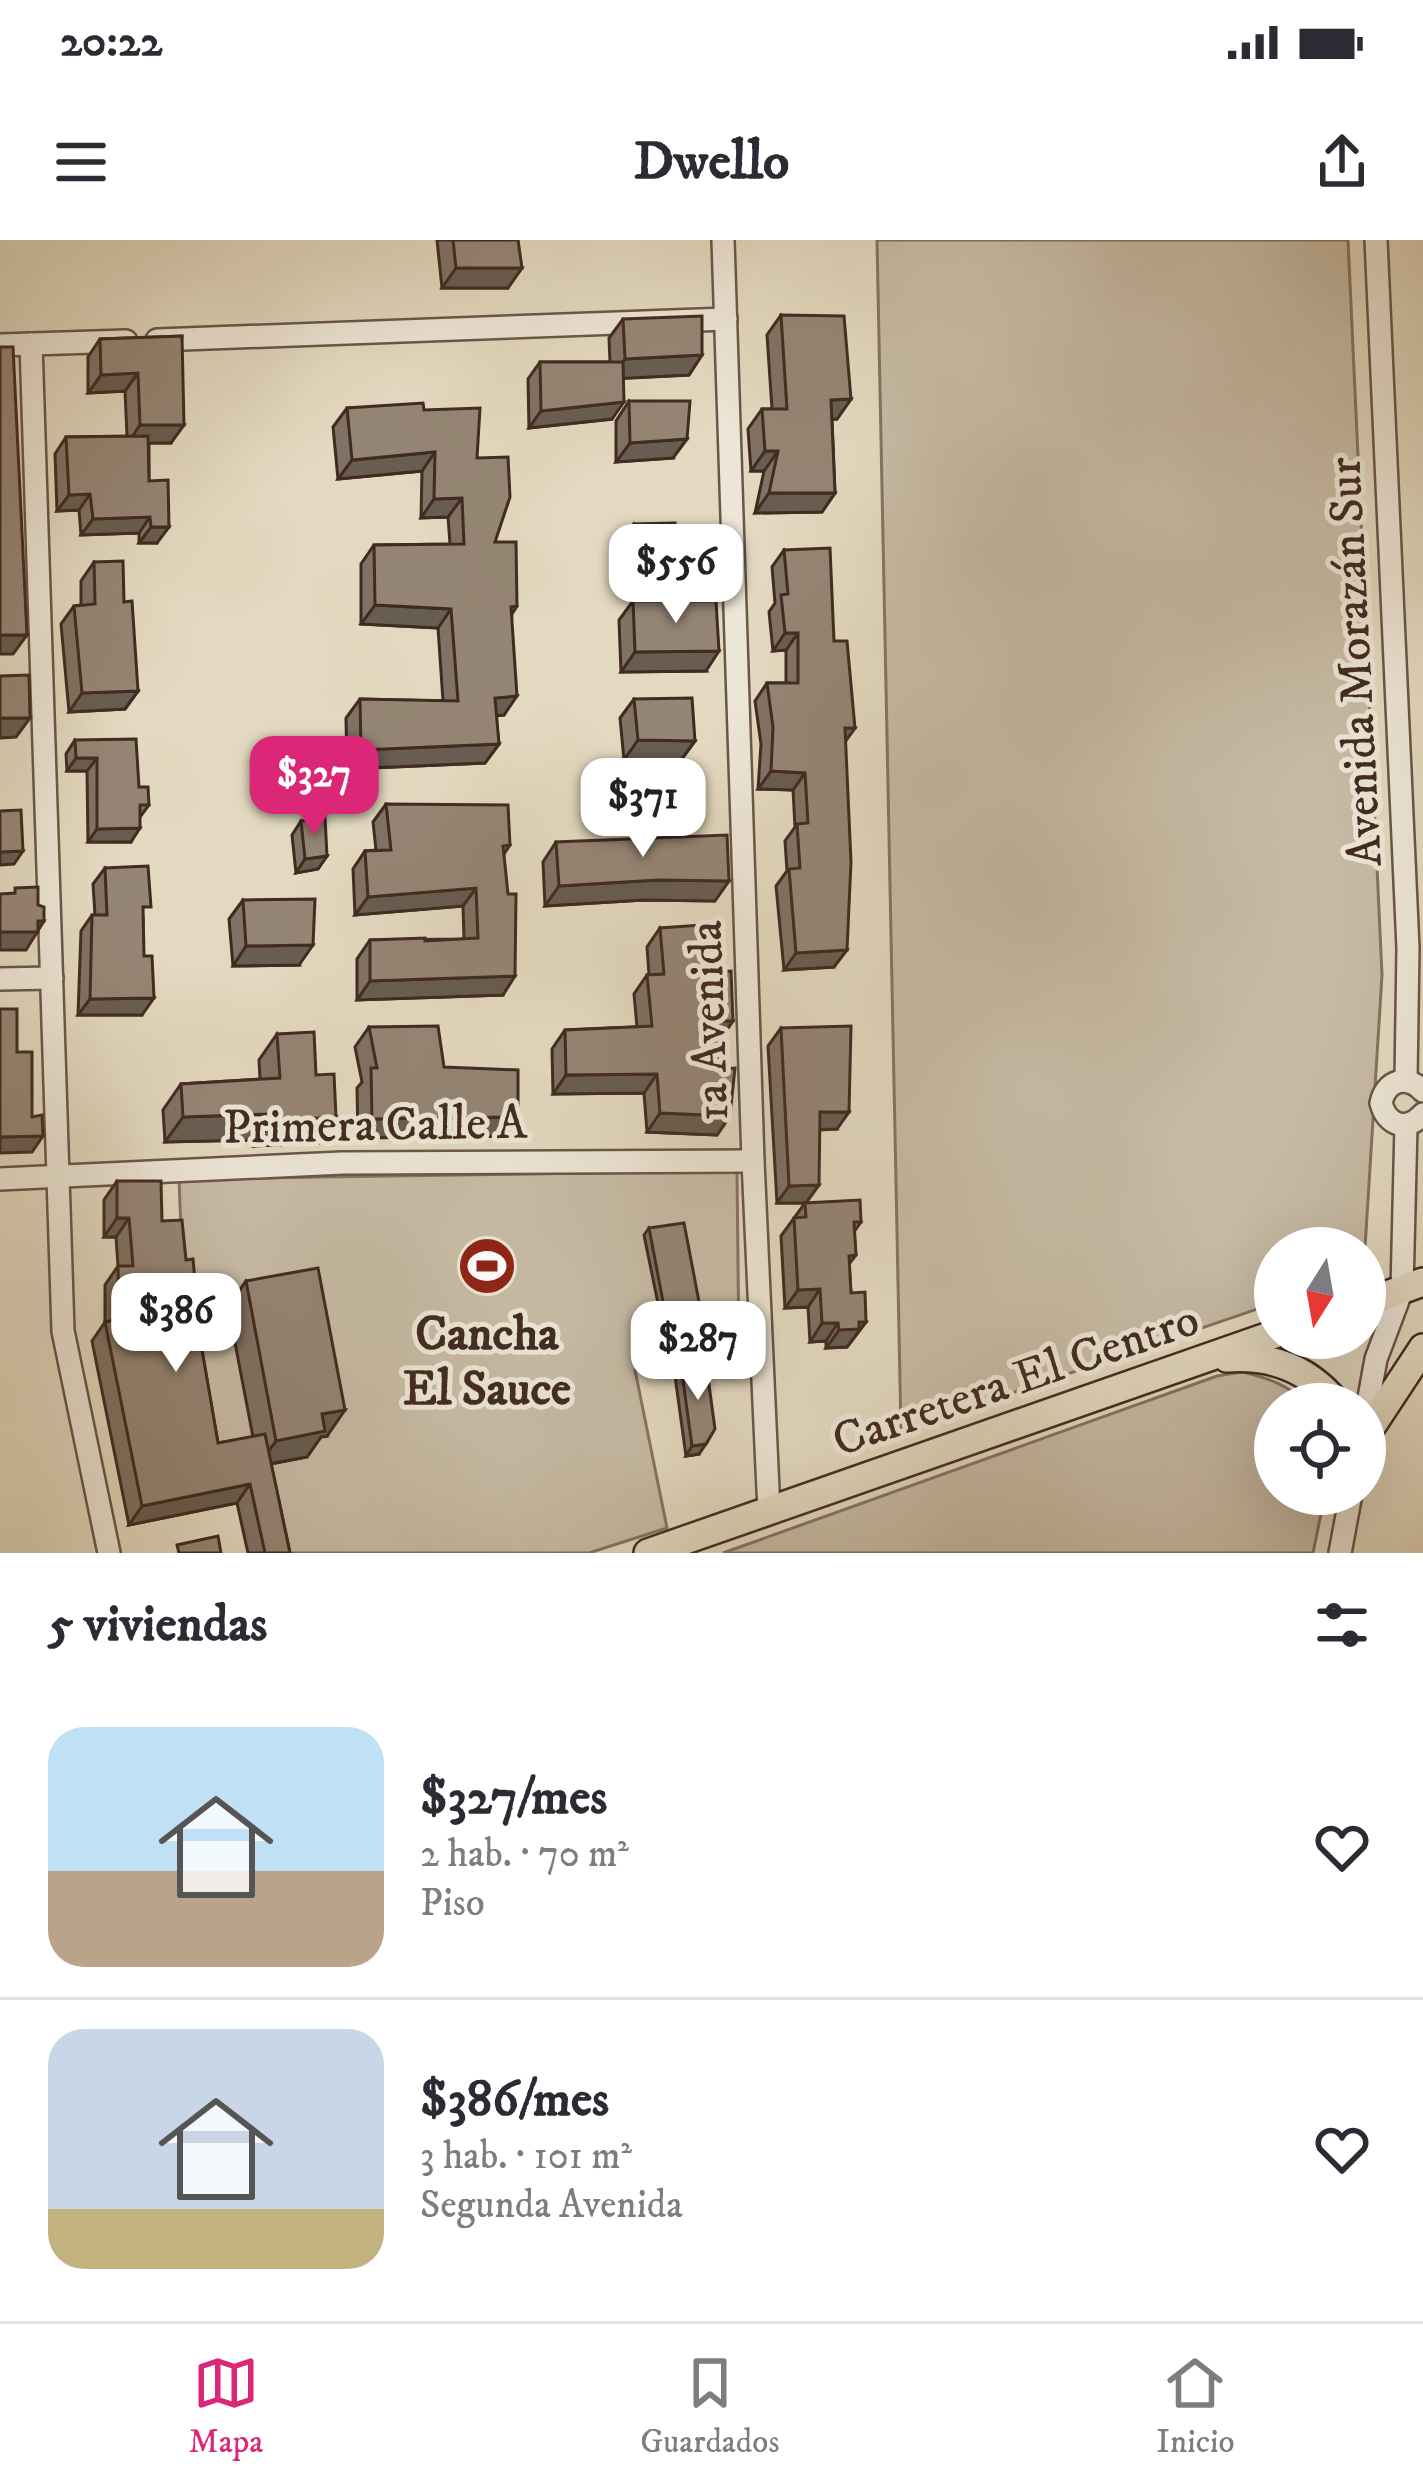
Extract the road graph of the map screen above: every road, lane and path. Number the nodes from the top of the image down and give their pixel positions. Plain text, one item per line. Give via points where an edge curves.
1 (723, 240) edge
2 (1376, 240) edge
3 (726, 319) junction
4 (31, 344) junction
5 (0, 346) edge
6 (52, 978) junction
7 (0, 979) edge
8 (1415, 1086) edge
9 (1415, 1120) edge
10 (753, 1161) junction
11 (57, 1176) junction
12 (0, 1179) edge
13 (1412, 1286) edge
14 (1254, 1341) edge
15 (1423, 1348) edge
16 (1199, 1360) junction
17 (1319, 1383) edge
18 (1372, 1383) edge
19 (1386, 1404) edge
20 (770, 1512) junction
21 (1347, 1515) edge
22 (109, 1553) edge
23 (648, 1553) edge
24 (1340, 1553) edge

1 - 3 street, 1a Avenida
2 - 8 street, Avenida Morazán Sur
3 - 4 street
3 - 10 street, 1a Avenida
4 - 5 street
4 - 6 street
6 - 7 street
6 - 11 street
8 - 9 street, Avenida Morazán Sur via 1392,1084 1381,1103 1386,1117
9 - 13 street, Avenida Morazán Sur
10 - 11 street, Primera Calle A via 342,1163
10 - 20 street, 1a Avenida
11 - 12 street, Primera Calle A
11 - 22 street via 63,1331
13 - 18 street, Avenida Morazán Sur
14 - 16 main road, Carretera El Centro
15 - 19 main road
16 - 17 main road via 1258,1356
16 - 20 main road, Carretera El Centro
20 - 23 main road, Carretera El Centro
21 - 24 street

